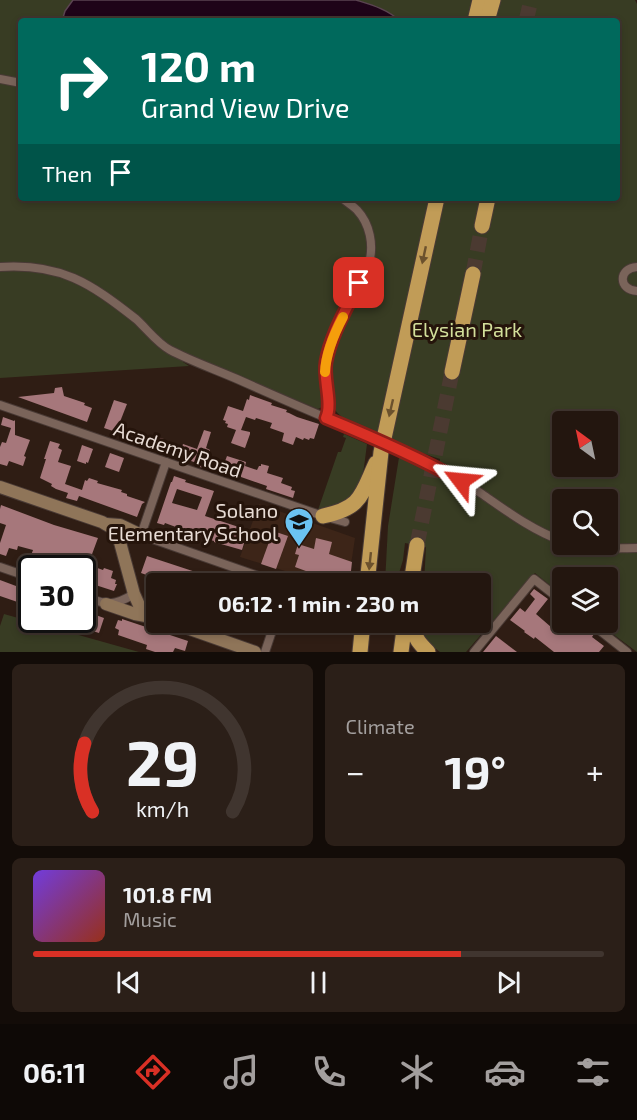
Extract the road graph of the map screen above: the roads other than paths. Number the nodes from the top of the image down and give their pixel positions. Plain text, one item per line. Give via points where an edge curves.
1 (480, 0) edge
2 (493, 0) edge
3 (476, 18) edge
4 (488, 18) edge
5 (0, 79) edge
6 (18, 82) edge
7 (346, 201) edge
8 (436, 201) edge
9 (487, 201) edge
10 (482, 226) tunnel mouth
11 (0, 267) edge
12 (637, 267) edge
13 (473, 274) tunnel mouth
14 (637, 291) edge
15 (452, 372) tunnel mouth
16 (0, 405) edge
17 (326, 418) junction
18 (381, 452) junction
19 (166, 462) junction
20 (0, 487) edge
21 (323, 516) junction
22 (345, 522) dead end
23 (113, 531) junction
24 (141, 535) junction
25 (552, 537) edge
26 (417, 545) tunnel mouth
27 (618, 548) edge
28 (637, 548) edge
29 (0, 567) edge
30 (18, 573) edge
31 (250, 573) edge
32 (369, 573) edge
33 (413, 573) edge
34 (552, 593) edge
35 (134, 594) junction
36 (96, 601) edge
37 (106, 604) junction
38 (146, 611) edge
39 (146, 616) edge
40 (201, 633) edge
41 (271, 633) edge
42 (362, 633) edge
43 (404, 633) edge
44 (415, 633) edge
45 (603, 633) edge
46 (255, 652) edge
47 (265, 652) edge
48 (360, 652) edge
49 (401, 652) edge
50 (428, 652) edge
51 (474, 652) edge
52 (627, 652) edge

1 - 3 highway
2 - 4 highway
5 - 6 street
7 - 17 street via 363,219 372,253 330,345 325,380 329,410
8 -> 18 highway
9 - 10 highway
11 - 17 street via 37,268 74,277 137,321 167,349
12 - 14 street via 626,270 623,278 627,289
13 - 15 highway
16 - 19 street, Academy Road
17 - 25 street, bridge via 441,470
18 - 21 highway via 354,504
18 -> 32 highway
19 - 21 street, Academy Road
19 - 24 street
20 - 23 main road
21 - 22 street, Academy Road
23 - 24 street
23 - 24 main road via 120,525
23 - 35 main road
24 - 31 street
26 - 33 highway
27 - 28 street
29 - 30 street
34 - 51 street via 534,579
35 - 37 street
35 - 38 main road
36 - 37 street
37 - 39 main road
40 - 46 main road
41 - 47 street
42 - 48 highway
43 - 49 highway
44 - 50 highway
45 - 52 street

